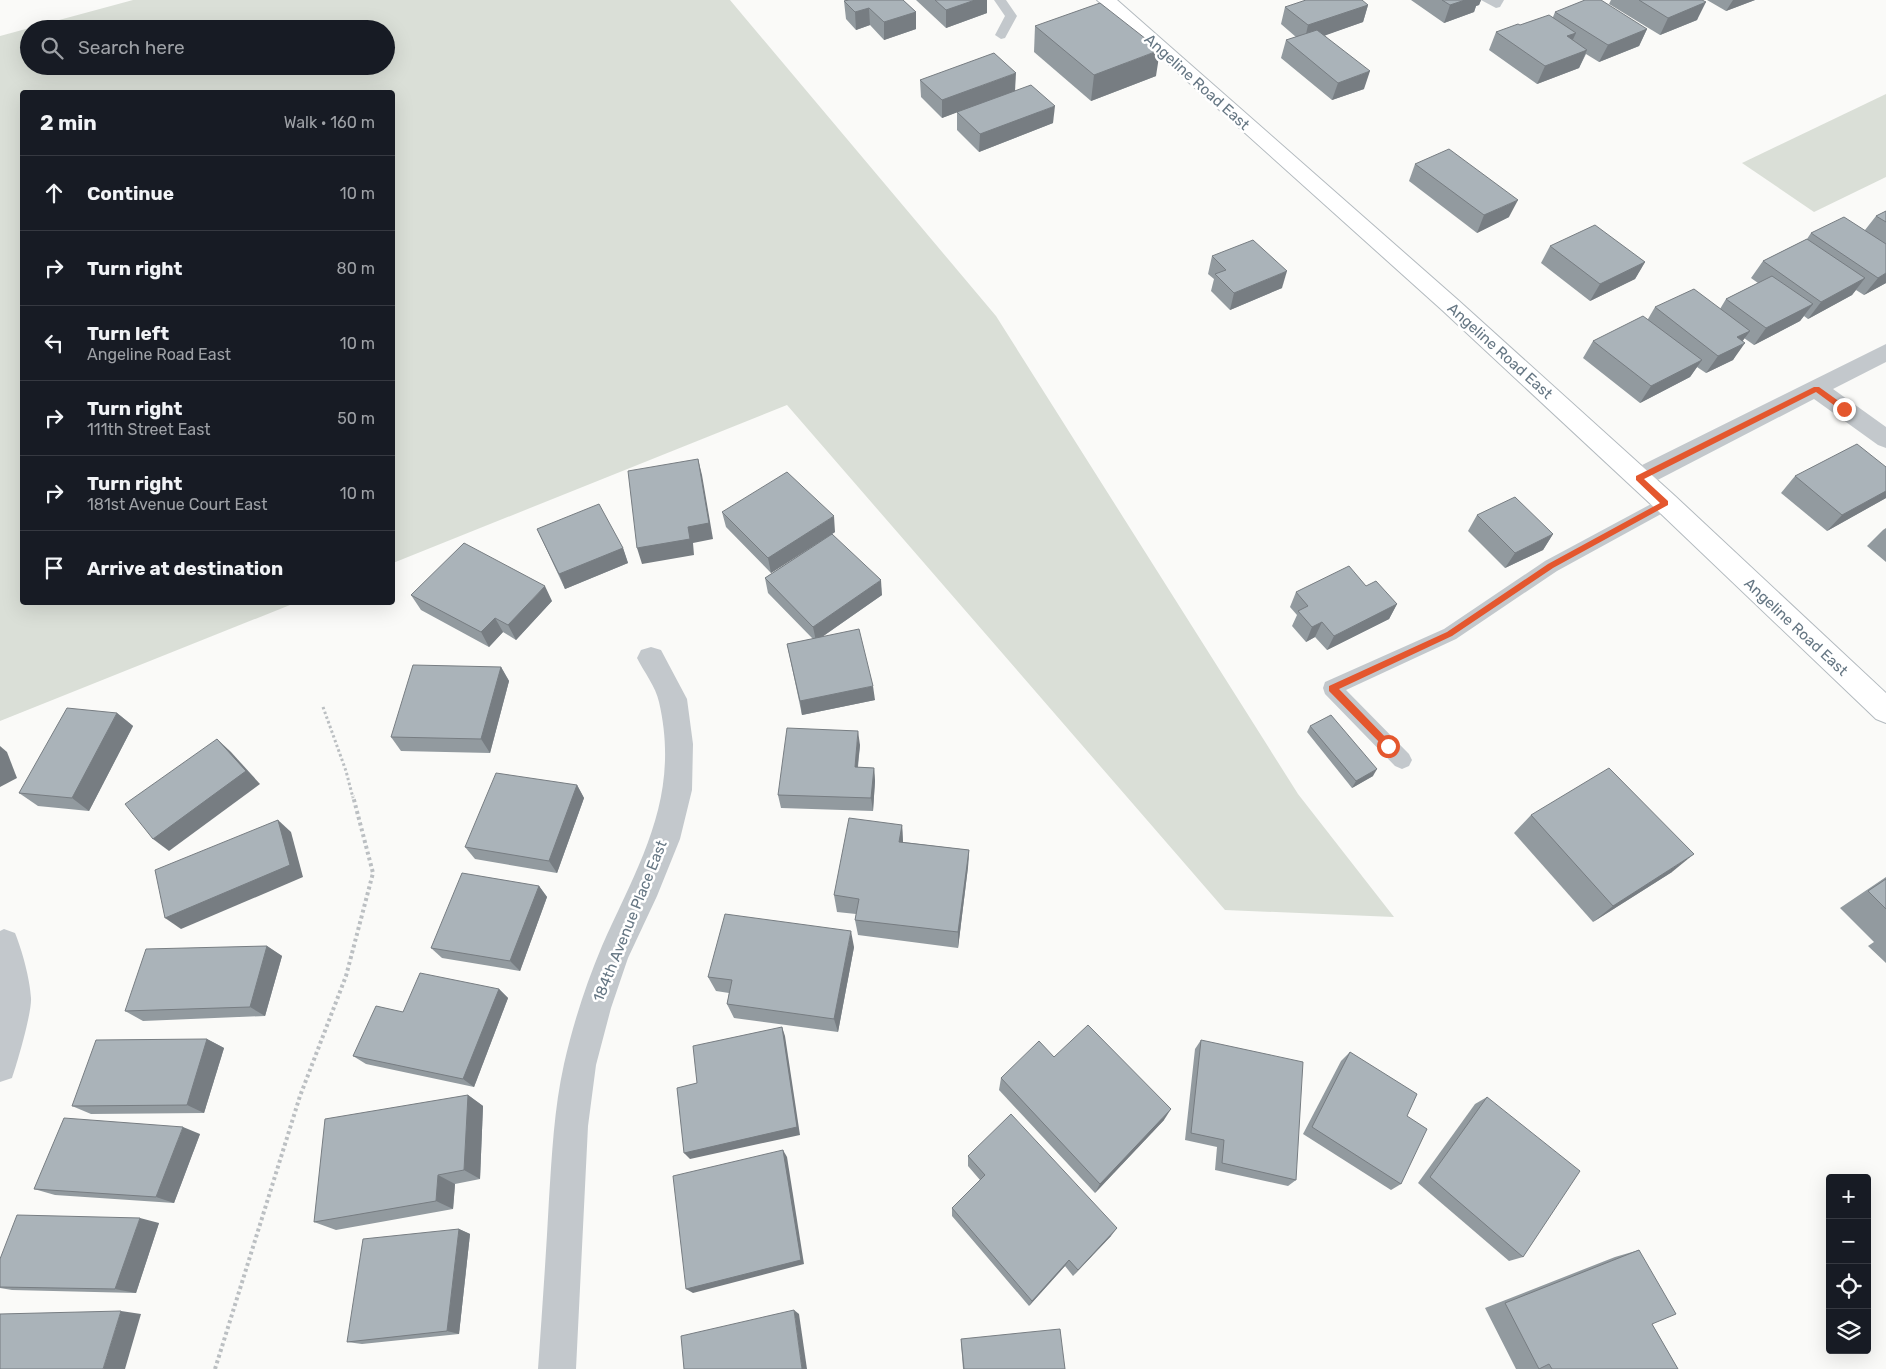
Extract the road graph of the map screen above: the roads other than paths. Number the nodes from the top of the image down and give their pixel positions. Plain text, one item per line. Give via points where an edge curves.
1 (1000, 0) edge
2 (1106, 0) edge
3 (1488, 0) edge
4 (1498, 0) edge
5 (1000, 35) dead end
6 (1886, 352) edge
7 (1817, 389) junction
8 (1886, 439) edge
9 (1639, 478) junction
10 (1666, 503) junction
11 (651, 658) dead end
12 (1886, 711) edge
13 (1402, 760) dead end
14 (4, 944) dead end
15 (0, 1066) edge
16 (556, 1369) edge

1 - 5 lane via 1011,16
2 - 9 street, Angeline Road East via 1450,305
3 - 4 lane via 1496,4
6 - 7 street
7 - 8 street
7 - 9 street
9 - 10 street, Angeline Road East
10 - 12 street, Angeline Road East
10 - 13 lane via 1551,566 1450,634 1332,688
11 - 16 street, 184th Avenue Place East via 673,699 679,744 678,790 665,839 614,955 595,1008 580,1065 571,1126
14 - 15 street via 15,999

